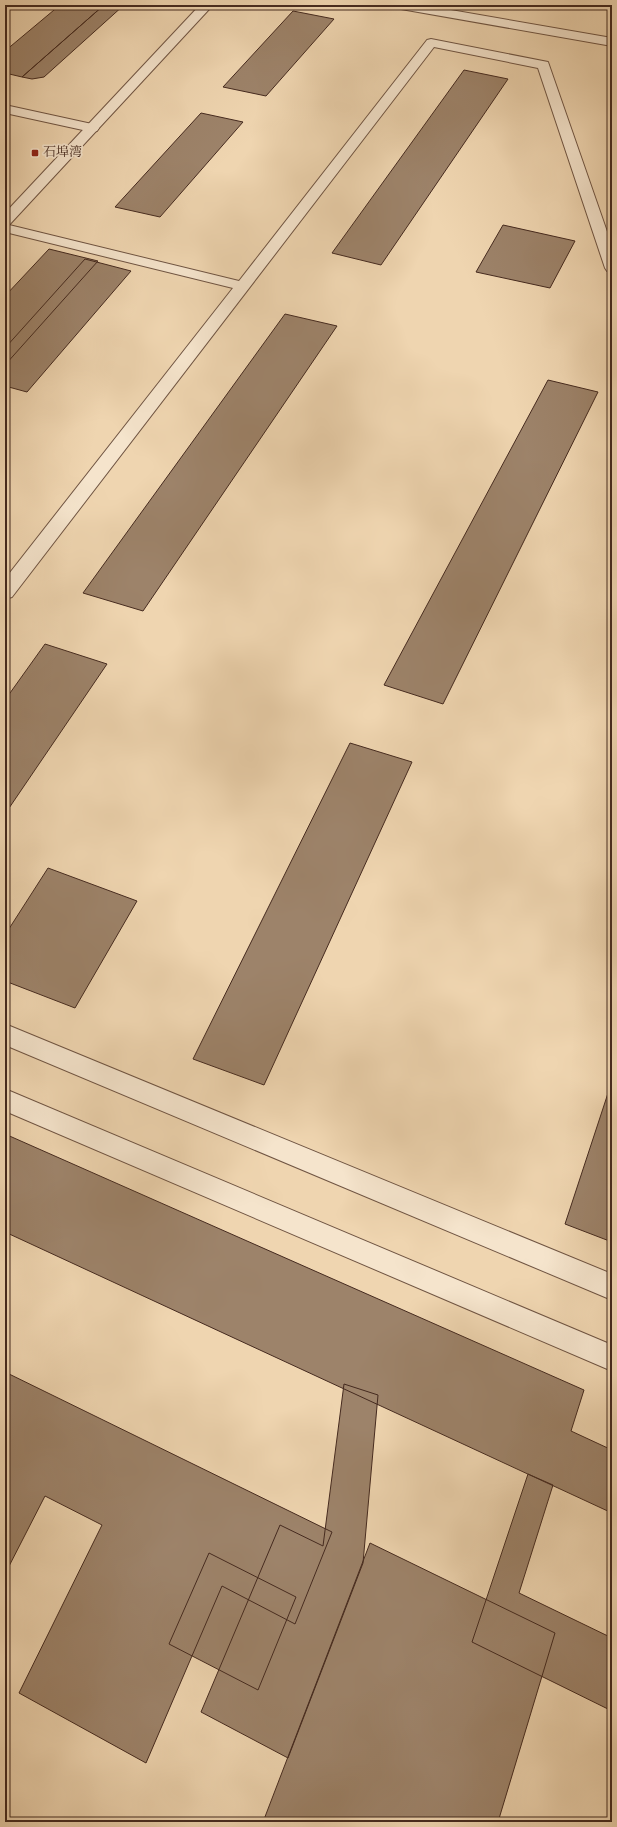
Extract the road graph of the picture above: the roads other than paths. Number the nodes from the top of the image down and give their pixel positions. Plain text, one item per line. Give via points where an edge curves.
1 (207, 5) edge
2 (401, 5) edge
3 (612, 42) edge
4 (5, 109) edge
5 (92, 128) junction
6 (5, 221) edge
7 (5, 228) edge
8 (612, 268) edge
9 (242, 286) junction
10 (5, 592) edge
11 (5, 1034) edge
12 (5, 1100) edge
13 (612, 1287) edge
14 (612, 1358) edge

1 - 5 street
2 - 3 street
4 - 5 street
5 - 6 street
7 - 9 street
8 - 9 street via 543,66 431,43
9 - 10 street
11 - 13 street
12 - 14 street

